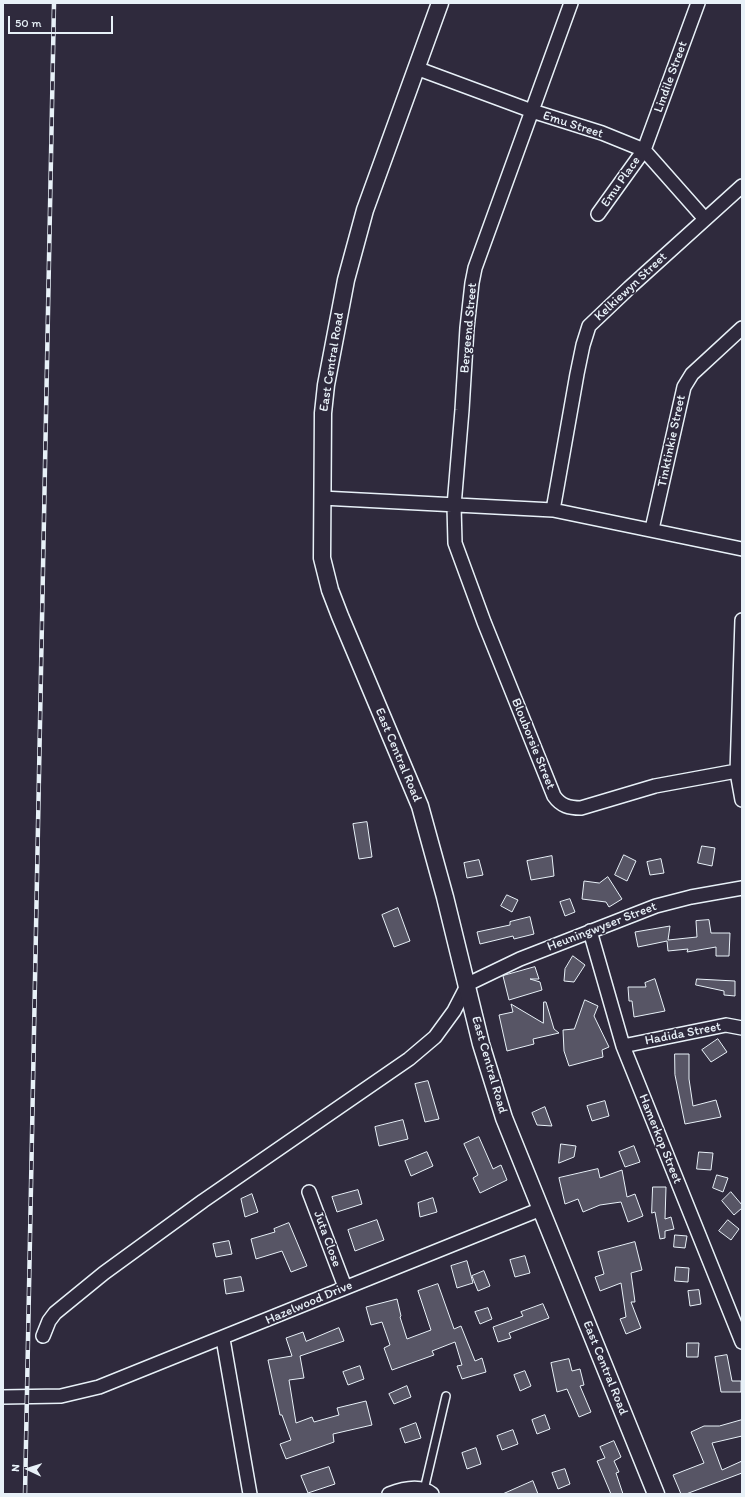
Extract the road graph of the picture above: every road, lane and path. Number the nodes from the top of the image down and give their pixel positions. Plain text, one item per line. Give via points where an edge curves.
1 (440, 3) edge
2 (571, 3) edge
3 (698, 3) edge
4 (416, 68) junction
5 (532, 111) junction
6 (644, 150) junction
7 (742, 186) edge
8 (598, 214) dead end
9 (706, 219) junction
10 (742, 328) edge
11 (322, 498) junction
12 (454, 506) junction
13 (553, 510) junction
14 (652, 529) junction
15 (742, 549) edge
16 (742, 620) edge
17 (739, 771) edge
18 (742, 800) edge
19 (742, 888) edge
20 (590, 931) junction
21 (468, 984) junction
22 (742, 1028) edge
23 (623, 1046) junction
24 (309, 1192) dead end
25 (541, 1209) junction
26 (345, 1287) junction
27 (43, 1336) dead end
28 (223, 1339) junction
29 (742, 1342) edge
30 (446, 1396) dead end
31 (3, 1397) edge
32 (428, 1492) edge
33 (250, 1494) edge
34 (389, 1494) edge
35 (656, 1494) edge

1 - 4 street, East Central Road
2 - 5 street, Bergeend Street
3 - 6 street, Lindile Street
4 - 5 street, Emu Street
4 - 11 street, East Central Road via 365,210 346,280 323,413
5 - 6 street, Emu Street via 602,133
5 - 12 street, Bergeend Street via 472,283 466,328
6 - 8 street, Emu Place
6 - 9 street, Emu Street
7 - 9 street, Kelkiewyn Street
9 - 13 street, Kelkiewyn Street via 589,326 577,374
10 - 14 street, Tinktinkie Street via 692,374 684,387
11 - 12 street
11 - 21 street, East Central Road via 322,558 330,590 420,806
12 - 13 street
12 - 17 street, Blouborsie Street via 455,543 461,563 558,802 572,808 581,808 655,786
13 - 14 street
14 - 15 street
16 - 17 street
17 - 18 street
19 - 20 street, Heuningwyser Street via 656,906
20 - 21 street, Heuningwyser Street via 520,959
20 - 23 street, Hamerkop Street
21 - 25 street, East Central Road via 492,1084
21 - 27 street via 454,1011 435,1037 409,1059 104,1273 55,1313
22 - 23 street, Hadida Street via 721,1026
23 - 29 street, Hamerkop Street
24 - 26 street, Juta Close
25 - 26 street, Hazelwood Drive
25 - 35 street, East Central Road
26 - 28 street, Hazelwood Drive
28 - 31 street, Hazelwood Drive via 99,1387 47,1396
28 - 33 street
30 - 32 lane
32 - 34 street via 409,1488

